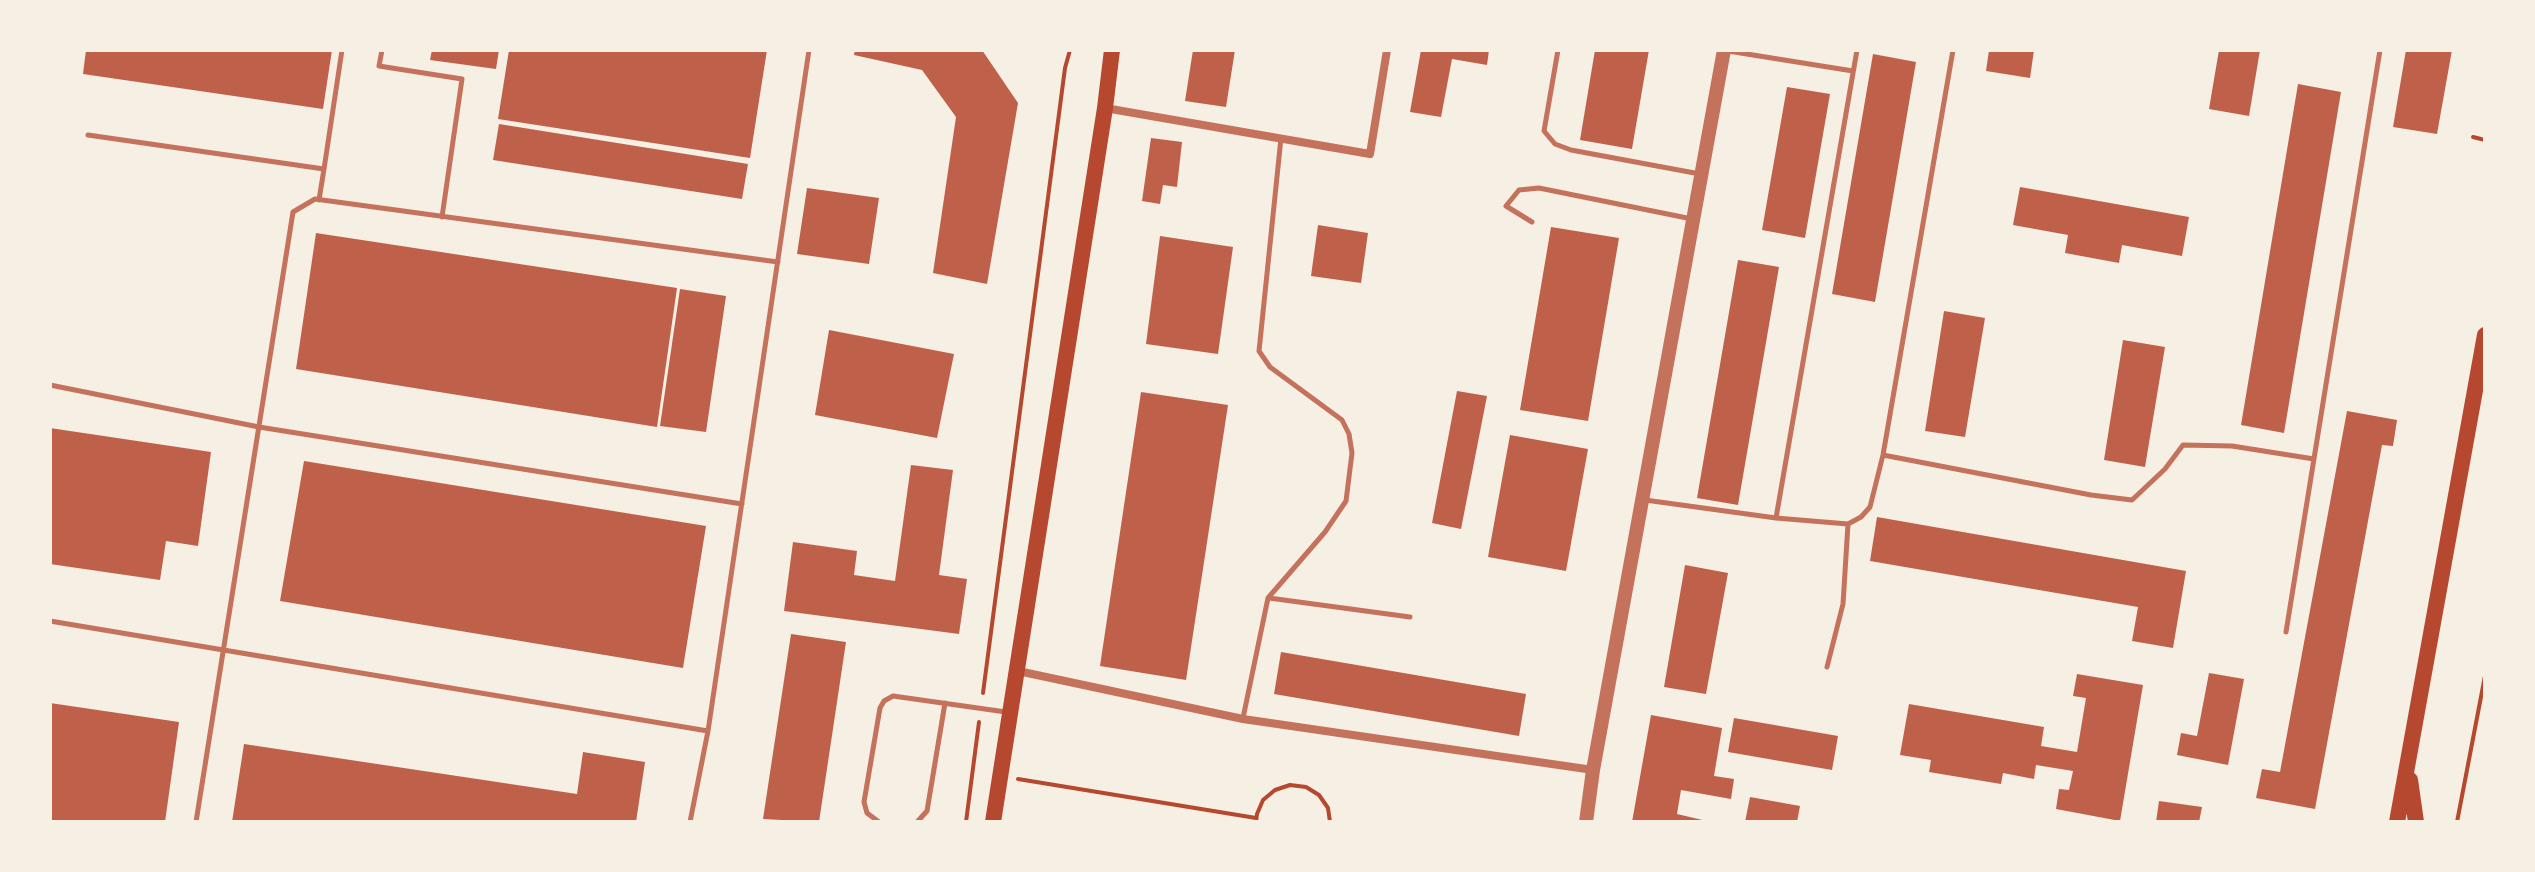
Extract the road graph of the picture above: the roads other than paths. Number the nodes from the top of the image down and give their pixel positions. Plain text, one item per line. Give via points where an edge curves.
1 (342, 50) edge
2 (382, 50) edge
3 (809, 50) edge
4 (1112, 50) edge
5 (1387, 50) edge
6 (1558, 50) edge
7 (1724, 50) edge
8 (1857, 50) edge
9 (1953, 50) edge
10 (2380, 50) edge
11 (1853, 71) junction
12 (1105, 108) junction
13 (88, 135) dead end
14 (1281, 138) junction
15 (324, 169) junction
16 (1701, 175) junction
17 (319, 200) junction
18 (442, 217) junction
19 (1693, 219) junction
20 (1532, 222) dead end
21 (778, 262) junction
22 (2485, 335) edge
23 (50, 385) edge
24 (259, 427) junction
25 (1883, 455) junction
26 (2314, 459) junction
27 (1644, 499) junction
28 (742, 504) junction
29 (1776, 518) junction
30 (1848, 524) junction
31 (1268, 598) junction
32 (1410, 617) dead end
33 (50, 621) edge
34 (2286, 632) dead end
35 (223, 650) junction
36 (1827, 667) dead end
37 (1018, 671) junction
38 (945, 703) junction
39 (1011, 712) junction
40 (1243, 719) junction
41 (708, 731) junction
42 (2408, 766) junction
43 (1593, 770) junction
44 (196, 822) edge
45 (690, 822) edge
46 (879, 822) edge
47 (917, 822) edge
48 (993, 822) edge
49 (1586, 822) edge
50 (2397, 822) edge
51 (2416, 822) edge

1 - 15 lane
2 - 18 lane via 379,66 462,79
3 - 21 lane
4 - 12 main road
5 - 14 street via 1370,154
6 - 16 lane via 1544,131 1555,144
7 - 11 lane
7 - 16 street
8 - 11 lane
9 - 25 lane
10 - 26 lane
11 - 29 lane
12 - 14 street
12 - 37 main road
13 - 15 lane
14 - 31 lane via 1259,351 1270,367 1342,420 1352,453 1346,501
15 - 17 lane
16 - 19 street
17 - 18 lane
17 - 24 lane via 293,212
18 - 21 lane
19 - 20 lane via 1539,188 1519,190 1506,206
19 - 27 street
21 - 28 lane
22 - 42 main road
23 - 24 lane
24 - 28 lane
24 - 35 lane
25 - 26 lane via 2132,500 2183,445 2232,446
25 - 30 lane via 1870,507
26 - 34 lane
27 - 29 lane
27 - 43 street
28 - 41 lane
29 - 30 lane
30 - 36 lane via 1843,604
31 - 32 lane
31 - 40 lane
33 - 35 lane
35 - 41 lane
35 - 44 lane
37 - 39 main road
37 - 40 street
38 - 39 lane
38 - 46 lane via 893,696 880,708 864,802 867,813
38 - 47 lane via 927,811
39 - 48 main road
40 - 43 street
41 - 45 lane
42 - 50 main road
42 - 51 main road
43 - 49 street

